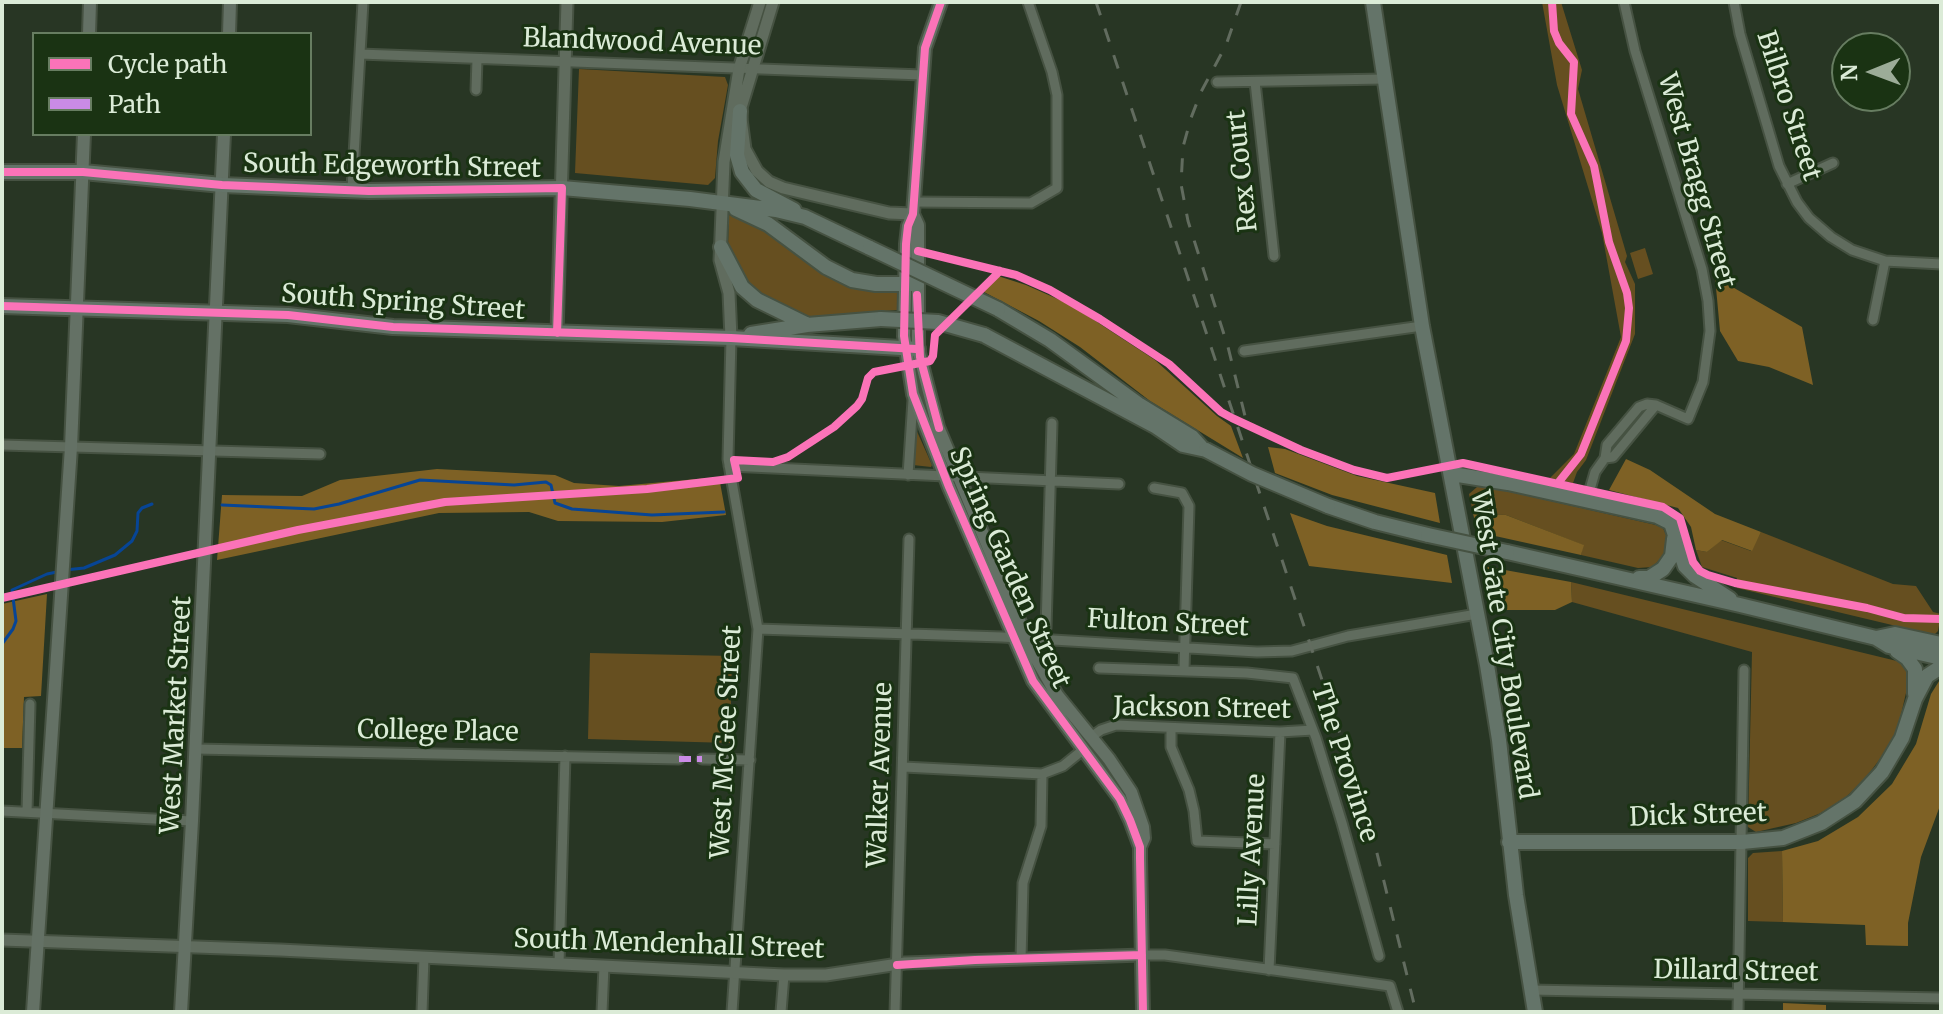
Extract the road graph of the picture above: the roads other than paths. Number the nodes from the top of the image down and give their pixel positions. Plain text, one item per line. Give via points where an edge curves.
1 (90, 2) edge
2 (230, 2) edge
3 (363, 2) edge
4 (567, 2) edge
5 (760, 2) edge
6 (773, 2) edge
7 (941, 2) edge
8 (1028, 2) edge
9 (1373, 2) edge
10 (1624, 2) edge
11 (1734, 2) edge
12 (89, 32) edge
13 (229, 32) edge
14 (360, 54) junction
15 (477, 59) junction
16 (565, 62) junction
17 (739, 69) junction
18 (753, 70) junction
19 (922, 75) junction
20 (1384, 79) junction
21 (1217, 82) dead end
22 (1255, 82) junction
23 (476, 90) dead end
24 (740, 111) junction
25 (84, 136) edge
26 (224, 136) edge
27 (1833, 163) dead end
28 (2, 172) edge
29 (83, 172) junction
30 (1787, 184) junction
31 (222, 185) junction
32 (562, 188) junction
33 (352, 189) junction
34 (721, 202) junction
35 (914, 208) junction
36 (805, 217) junction
37 (721, 247) junction
38 (1274, 256) dead end
39 (1885, 261) junction
40 (1941, 264) edge
41 (910, 284) junction
42 (2, 306) edge
43 (77, 306) junction
44 (216, 313) junction
45 (1873, 320) dead end
46 (807, 325) junction
47 (1422, 326) junction
48 (557, 333) junction
49 (731, 338) junction
50 (912, 349) junction
51 (1244, 351) dead end
52 (914, 397) junction
53 (1656, 405) junction
54 (1052, 423) dead end
55 (1620, 429) junction
56 (1631, 436) junction
57 (2, 445) edge
58 (71, 447) junction
59 (1204, 449) junction
60 (209, 452) junction
61 (320, 454) dead end
62 (1605, 458) junction
63 (729, 466) junction
64 (1452, 474) junction
65 (908, 475) junction
66 (945, 476) junction
67 (960, 477) junction
68 (1050, 482) junction
69 (1119, 484) dead end
70 (1154, 488) dead end
71 (1587, 500) junction
72 (1671, 523) junction
73 (909, 539) dead end
74 (1627, 579) junction
75 (1740, 605) junction
76 (1477, 614) junction
77 (1046, 628) dead end
78 (758, 629) junction
79 (907, 633) junction
80 (1020, 638) junction
81 (1882, 642) junction
82 (1941, 644) edge
83 (1185, 647) junction
84 (1941, 658) edge
85 (1941, 667) edge
86 (1099, 668) dead end
87 (1184, 670) junction
88 (1744, 670) dead end
89 (1915, 699) junction
90 (30, 704) dead end
91 (1171, 728) junction
92 (1313, 730) junction
93 (1280, 732) junction
94 (1091, 737) junction
95 (196, 749) junction
96 (1084, 749) junction
97 (565, 756) junction
98 (679, 759) dead end
99 (702, 759) dead end
100 (750, 760) junction
101 (904, 767) junction
102 (1042, 774) junction
103 (2, 811) edge
104 (27, 812) junction
105 (47, 814) junction
106 (192, 821) junction
107 (1509, 842) junction
108 (1742, 842) junction
109 (1275, 844) junction
110 (1140, 847) junction
111 (2, 940) edge
112 (39, 942) junction
113 (184, 946) junction
114 (1142, 955) junction
115 (1379, 956) dead end
116 (424, 957) junction
117 (1021, 959) junction
118 (559, 964) junction
119 (897, 965) junction
120 (604, 966) junction
121 (1269, 970) junction
122 (734, 973) junction
123 (784, 975) junction
124 (1531, 990) junction
125 (1739, 994) junction
126 (1941, 998) edge
127 (33, 1012) edge
128 (181, 1012) edge
129 (422, 1012) edge
130 (602, 1012) edge
131 (732, 1012) edge
132 (781, 1012) edge
133 (895, 1012) edge
134 (1143, 1012) edge
135 (1398, 1012) edge
136 (1535, 1012) edge
137 (1738, 1012) edge

1 - 12 main road
2 - 13 main road
3 - 14 street
4 - 16 street
5 - 17 street, West McGee Street
6 - 18 street
7 - 19 main road, Spring Garden Street via 929,31
8 - 35 street via 1057,95 1058,184 1031,203
9 - 20 main road, West Gate City Boulevard
10 - 53 street, West Bragg Street via 1706,287 1710,331 1706,371 1688,419
11 - 30 street, Bilbro Street
14 - 15 street, Blandwood Avenue
14 - 33 street
15 - 16 street, Blandwood Avenue
15 - 23 street
16 - 17 street, Blandwood Avenue
16 - 32 street
17 - 18 street, Blandwood Avenue
17 - 34 street, West McGee Street
18 - 19 street, Blandwood Avenue
18 - 24 street
19 - 35 main road, Spring Garden Street
20 - 22 street
20 - 47 main road, West Gate City Boulevard
21 - 22 street
22 - 38 street, Rex Court
24 - 35 street via 749,159 769,182 889,213
24 - 36 main road via 737,155 746,179
25 - 29 main road
26 - 31 main road, West Market Street
27 - 30 street
28 - 29 main road, South Edgeworth Street
29 - 31 main road, South Edgeworth Street
29 - 43 main road
30 - 39 street, Bilbro Street via 1809,218 1831,237
31 - 33 main road, South Edgeworth Street
31 - 44 main road, West Market Street
32 - 33 main road, South Edgeworth Street
32 - 34 main road, South Edgeworth Street
32 - 48 street
34 - 36 main road
34 - 37 street, West McGee Street
34 - 41 main road via 768,224 852,280
35 - 41 main road, Spring Garden Street via 918,225
36 - 59 main road, bridge via 998,309
37 - 46 main road via 742,287
37 - 49 street, West McGee Street
39 - 40 street, Bilbro Street
39 - 45 street
41 - 50 main road, Spring Garden Street
42 - 43 main road, South Spring Street
43 - 44 main road, South Spring Street
43 - 58 main road
44 - 48 main road, South Spring Street
44 - 60 main road, West Market Street
46 - 49 main road
46 - 59 main road, bridge via 881,319 938,322 984,335 1183,445
47 - 51 street
47 - 64 main road, West Gate City Boulevard
48 - 49 main road, South Spring Street
49 - 50 main road
49 - 63 street, West McGee Street
50 - 52 main road, Spring Garden Street
50 - 67 main road, Spring Garden Street
52 - 65 street
52 - 66 main road, Spring Garden Street
53 - 55 street via 1639,407
53 - 56 street
54 - 68 street
55 - 56 street
55 - 62 street via 1607,445
56 - 62 street via 1613,457
57 - 58 street
58 - 60 street
58 - 105 main road
59 - 74 main road, bridge via 1252,474 1375,522
60 - 61 street
60 - 95 main road, West Market Street
62 - 71 street
63 - 65 street
63 - 78 street, West McGee Street
64 - 71 main road
64 - 76 main road, West Gate City Boulevard
65 - 66 street
66 - 67 street
66 - 80 main road, Spring Garden Street
67 - 68 street
67 - 80 main road, Spring Garden Street
68 - 69 street
68 - 77 street
70 - 83 street via 1182,493 1189,506
71 - 72 main road
72 - 74 main road via 1672,556 1663,569 1649,578
72 - 75 main road via 1685,566
73 - 79 street, Walker Avenue
74 - 75 main road
75 - 81 main road
76 - 83 street, Fulton Street via 1348,636 1299,651
76 - 107 main road, West Gate City Boulevard via 1499,740
78 - 79 street, Fulton Street
78 - 100 street, West McGee Street
79 - 80 street, Fulton Street
79 - 101 street, Walker Avenue
80 - 83 street, Fulton Street
80 - 94 main road, Spring Garden Street
80 - 96 main road, Spring Garden Street via 1033,681
81 - 82 main road via 1895,634
81 - 84 main road
81 - 89 main road via 1915,669
83 - 87 street
85 - 89 main road via 1927,676
86 - 87 street, The Province
87 - 92 street, The Province via 1290,676
88 - 108 street
89 - 108 main road, Dick Street via 1902,738 1882,772 1855,801 1821,823 1783,838
90 - 104 street
91 - 93 street, Jackson Street
91 - 94 street, Jackson Street via 1116,725
91 - 109 street via 1171,747 1189,790 1197,841
92 - 93 street, Jackson Street
92 - 115 street, The Province
93 - 109 street, Lilly Avenue
94 - 110 main road, Spring Garden Street via 1131,792 1143,827
95 - 97 street, College Place
95 - 106 main road, West Market Street
96 - 102 street
96 - 110 main road, Spring Garden Street via 1120,799
97 - 98 street, College Place
97 - 118 street
99 - 100 street
100 - 122 street, West McGee Street
101 - 102 street
101 - 119 street, Walker Avenue
102 - 117 street via 1041,826 1023,883
103 - 104 street
104 - 105 street
105 - 106 street
105 - 112 main road
106 - 113 main road, West Market Street
107 - 108 main road, Dick Street
107 - 124 main road, West Gate City Boulevard
108 - 125 street
109 - 121 street, Lilly Avenue
110 - 114 main road, Spring Garden Street
111 - 112 street, South Mendenhall Street
112 - 113 street, South Mendenhall Street
112 - 127 main road
113 - 116 street, South Mendenhall Street
113 - 128 main road, West Market Street
114 - 117 street, South Mendenhall Street
114 - 121 street, South Mendenhall Street
114 - 134 main road, Spring Garden Street
116 - 118 street, South Mendenhall Street
116 - 129 street
117 - 119 street, South Mendenhall Street
118 - 120 street, South Mendenhall Street
119 - 123 street, South Mendenhall Street
119 - 133 street, Walker Avenue
120 - 122 street, South Mendenhall Street
120 - 130 street
121 - 135 street, South Mendenhall Street via 1390,986
122 - 123 street, South Mendenhall Street
122 - 131 street, West McGee Street
123 - 132 street
124 - 125 street, Dillard Street
124 - 136 main road, West Gate City Boulevard
125 - 126 street, Dillard Street
125 - 137 street

